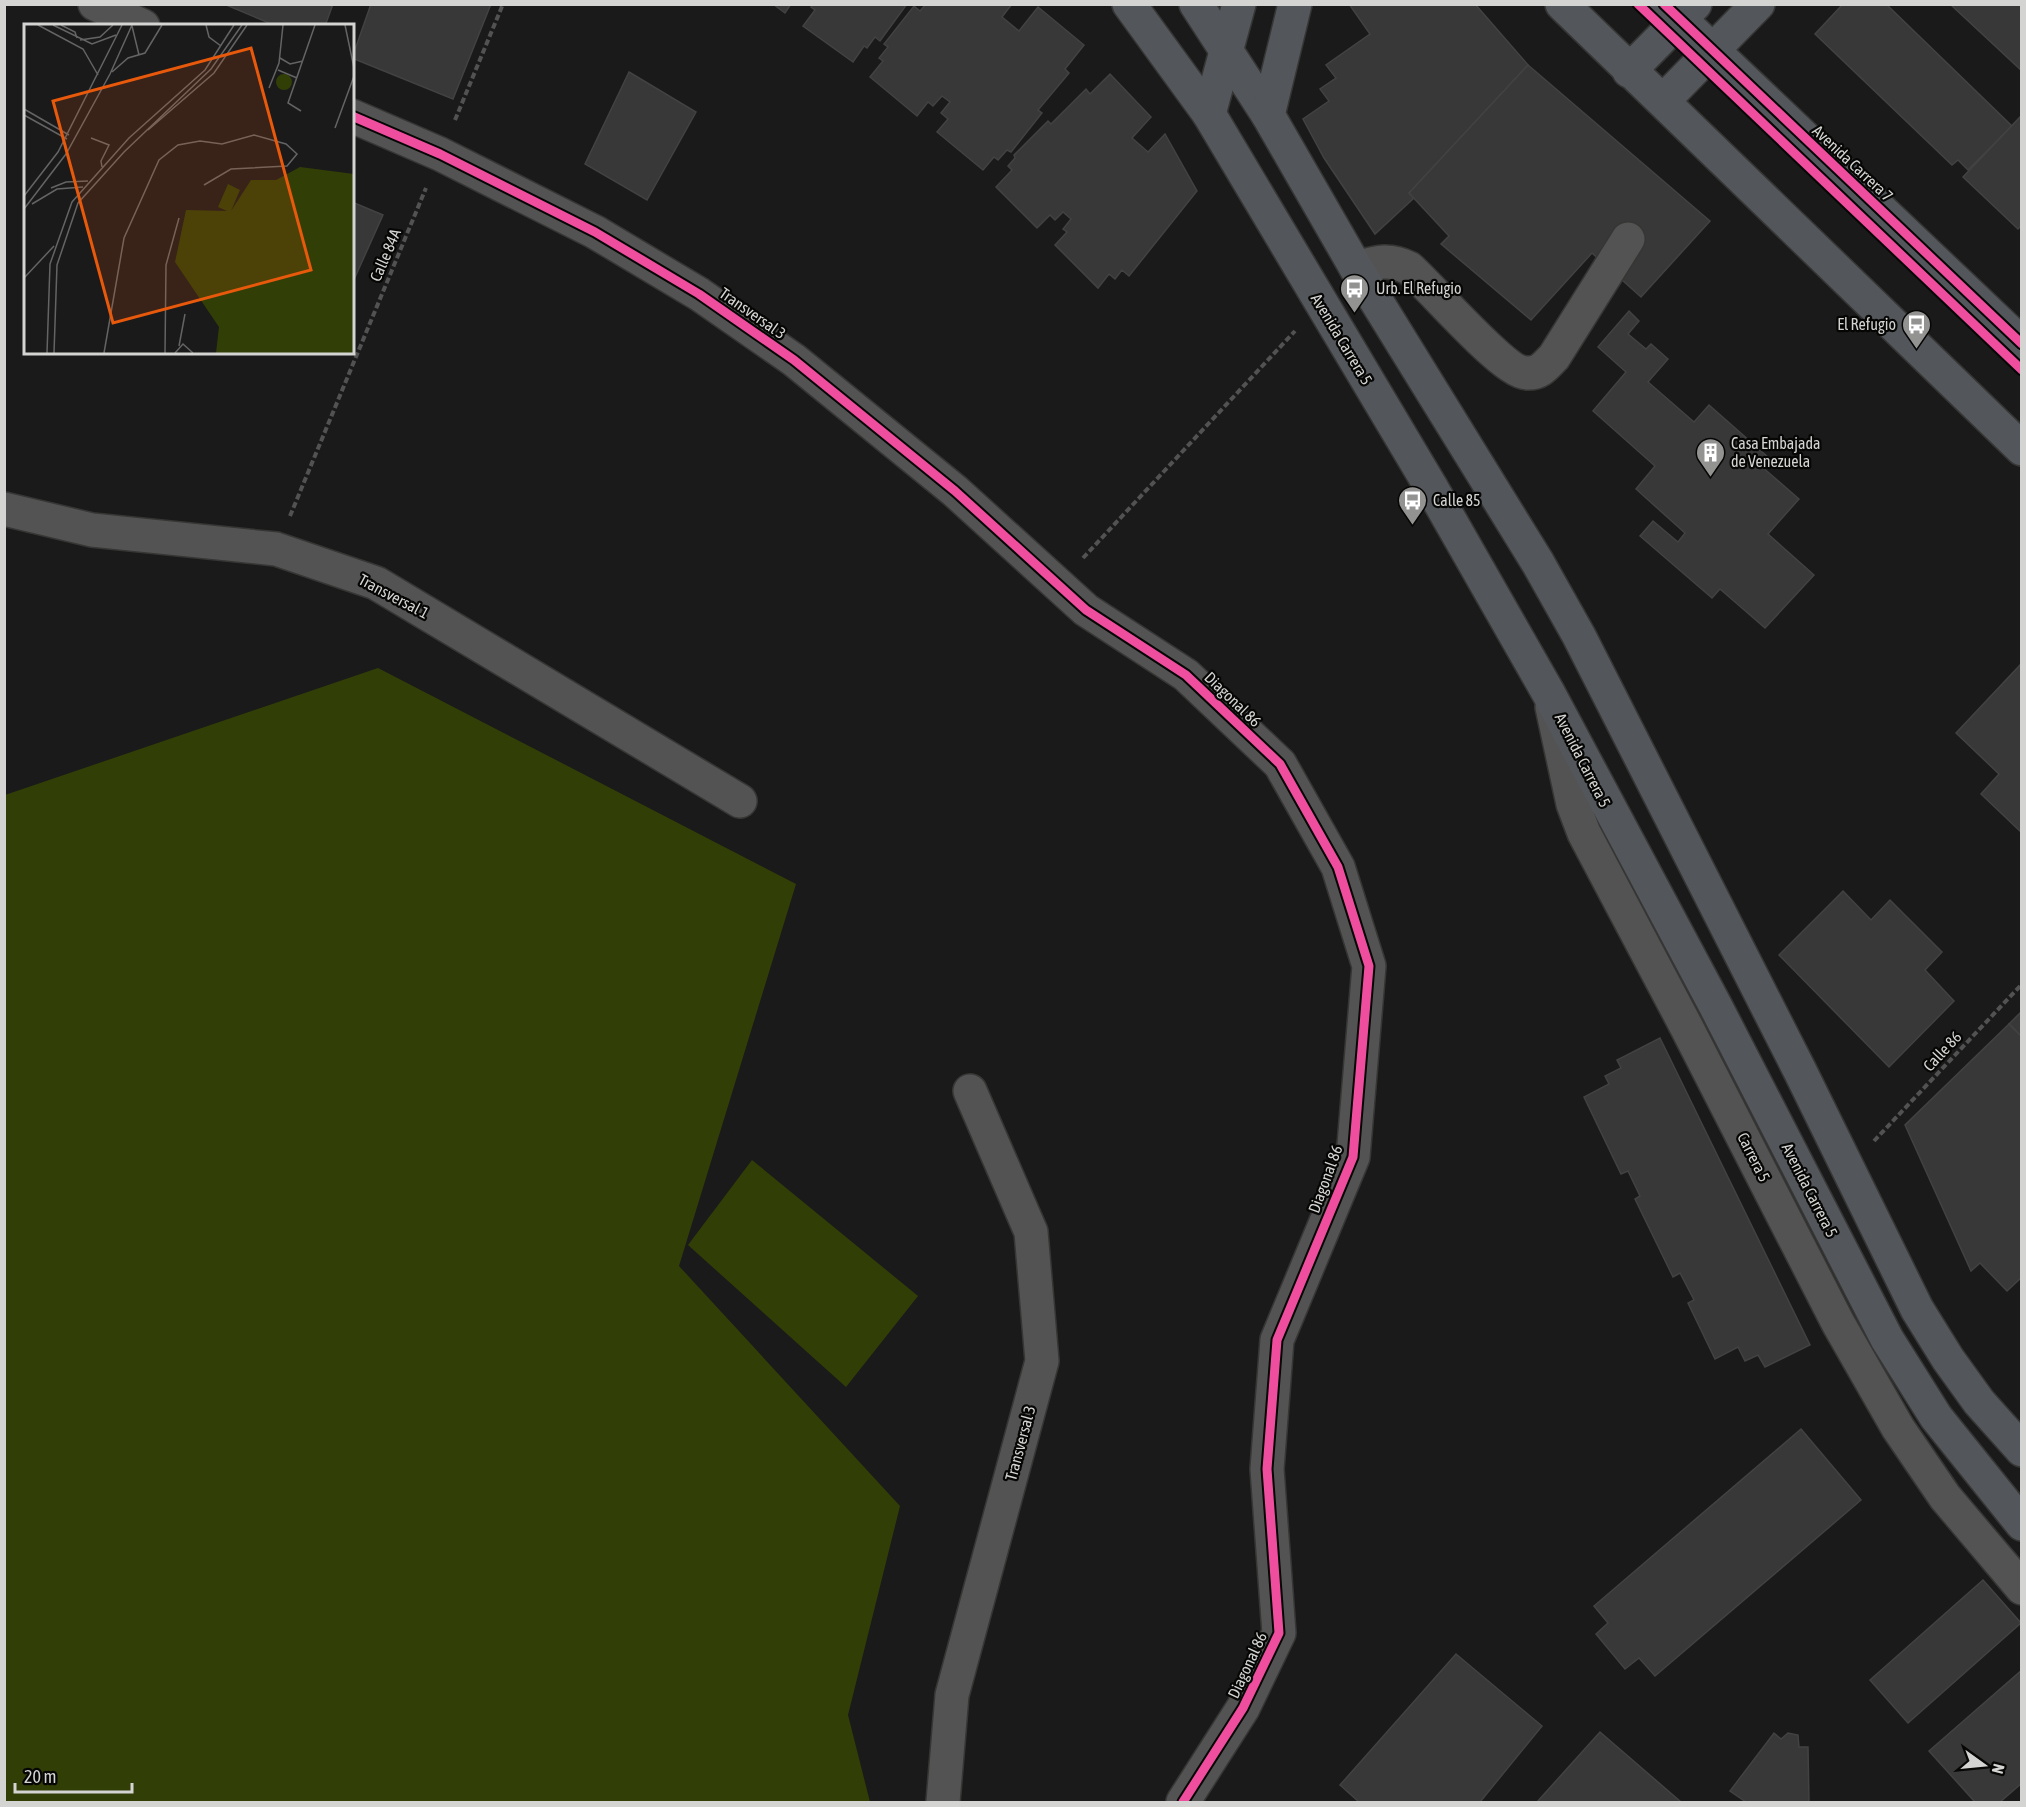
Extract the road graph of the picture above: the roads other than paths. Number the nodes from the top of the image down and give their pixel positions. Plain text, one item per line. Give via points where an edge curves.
1 (95, 4) edge
2 (1129, 4) edge
3 (1196, 4) edge
4 (1239, 4) edge
5 (1294, 4) edge
6 (1562, 4) edge
7 (1758, 4) edge
8 (1680, 10) edge
9 (139, 24) edge
10 (1227, 51) junction
11 (1713, 51) junction
12 (1629, 71) junction
13 (1663, 101) junction
14 (1209, 114) junction
15 (1268, 115) junction
16 (354, 117) edge
17 (1628, 239) dead end
18 (1356, 268) junction
19 (2022, 344) edge
20 (2022, 449) edge
21 (4, 509) edge
22 (1086, 610) joint
23 (1549, 694) junction
24 (740, 801) dead end
25 (970, 1091) dead end
26 (2022, 1450) edge
27 (2022, 1524) edge
28 (2022, 1588) edge
29 (942, 1803) edge
30 (1183, 1803) edge

1 - 9 street
2 - 14 main road, Avenida Carrera 5
3 - 10 main road
4 - 10 main road
5 - 15 main road
6 - 12 main road
7 - 11 main road
8 - 11 main road, Avenida Carrera 7
8 - 12 main road
10 - 14 main road
10 - 15 main road
11 - 13 main road
11 - 19 main road, Avenida Carrera 7
12 - 13 main road
13 - 20 main road
14 - 23 main road, Avenida Carrera 5
15 - 18 main road
16 - 22 street, Transversal 3 via 440,154 595,232 699,294 794,360 955,490
17 - 18 street via 1554,357 1541,371 1526,374 1512,368 1490,349 1409,268 1381,260
18 - 26 main road via 1521,534 1579,636 1917,1309 1980,1402
21 - 24 street, Transversal 1 via 92,530 276,549 376,583
22 - 30 street, Diagonal 86 via 1186,675 1280,764 1338,867 1370,966 1353,1157 1277,1340 1267,1469 1279,1633 1243,1708
23 - 27 main road, Avenida Carrera 5 via 1887,1339 1936,1417
23 - 28 street, Carrera 5 via 1573,804 1584,833 1838,1323 1898,1428 1945,1497
25 - 29 street, Transversal 3 via 1031,1232 1042,1361 952,1695

